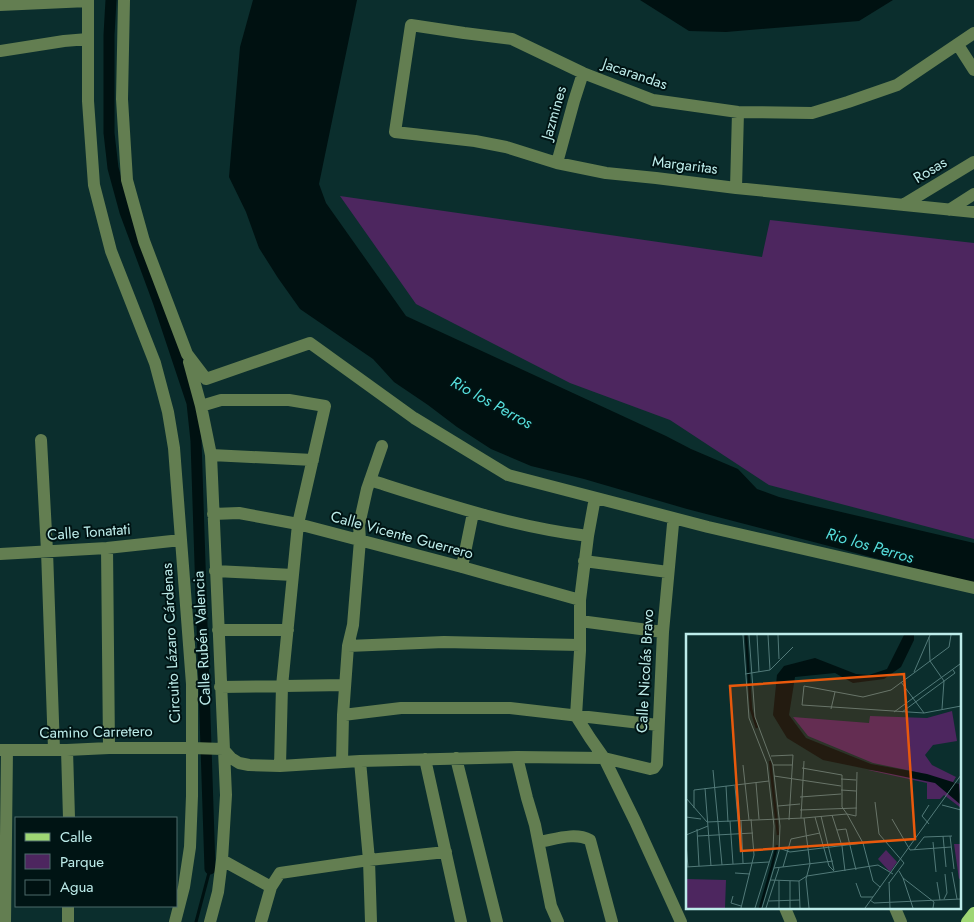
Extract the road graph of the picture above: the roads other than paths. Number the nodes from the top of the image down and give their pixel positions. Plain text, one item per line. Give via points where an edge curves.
1 (124, 0) edge
2 (88, 1) edge
3 (0, 5) edge
4 (974, 33) edge
5 (88, 39) junction
6 (958, 45) junction
7 (0, 51) edge
8 (974, 70) edge
9 (583, 73) junction
10 (738, 112) junction
11 (395, 132) joint
12 (974, 162) edge
13 (557, 163) junction
14 (736, 188) junction
15 (974, 194) edge
16 (903, 205) junction
17 (949, 210) junction
18 (974, 212) edge
19 (187, 354) junction
20 (201, 406) junction
21 (41, 440) dead end
22 (382, 446) dead end
23 (211, 455) junction
24 (313, 460) junction
25 (370, 480) junction
26 (594, 503) dead end
27 (473, 513) junction
28 (213, 514) junction
29 (298, 524) junction
30 (673, 524) dead end
31 (588, 536) junction
32 (181, 540) junction
33 (360, 540) junction
34 (106, 548) junction
35 (47, 551) junction
36 (0, 554) edge
37 (584, 561) junction
38 (462, 567) junction
39 (215, 571) junction
40 (668, 572) junction
41 (293, 575) junction
42 (974, 588) edge
43 (580, 600) junction
44 (580, 621) junction
45 (218, 630) junction
46 (288, 630) junction
47 (663, 632) junction
48 (580, 645) junction
49 (348, 646) junction
50 (345, 685) junction
51 (282, 686) junction
52 (220, 687) junction
53 (343, 715) junction
54 (576, 716) junction
55 (658, 725) junction
56 (109, 748) junction
57 (194, 748) junction
58 (61, 749) junction
59 (221, 749) junction
60 (4, 750) edge
61 (517, 757) junction
62 (456, 758) junction
63 (604, 758) junction
64 (425, 759) junction
65 (360, 761) junction
66 (342, 762) junction
67 (280, 766) junction
68 (69, 817) edge
69 (8, 824) edge
70 (539, 842) junction
71 (446, 852) junction
72 (222, 860) junction
73 (369, 860) junction
74 (270, 887) junction
75 (68, 907) edge
76 (786, 910) edge
77 (896, 910) edge
78 (974, 913) edge
79 (213, 921) edge
80 (5, 922) edge
81 (68, 922) edge
82 (175, 922) edge
83 (262, 922) edge
84 (371, 922) edge
85 (461, 922) edge
86 (497, 922) edge
87 (558, 922) edge
88 (612, 922) edge
89 (680, 922) edge
90 (791, 922) edge
91 (901, 922) edge
92 (967, 922) edge

1 - 19 street via 122,99 127,180 144,241
2 - 3 street
2 - 5 street, Circuito Lázaro Cárdenas
4 - 6 street, Jacarandas
5 - 7 street
5 - 32 street, Circuito Lázaro Cárdenas via 88,100 94,185 111,251 155,364 168,412
6 - 8 street
6 - 10 street, Jacarandas via 897,85 812,113
9 - 10 street, Jacarandas via 653,100
9 - 11 street, Jacarandas via 512,39 411,25
9 - 13 street, Jazmines
10 - 14 street
11 - 13 street, Margaritas via 506,147
12 - 16 street, Rosas
13 - 14 street, Margaritas via 606,173
14 - 16 street, Margaritas
15 - 17 street
16 - 17 street, Margaritas
17 - 18 street, Margaritas
19 - 20 street, Calle Rubén Valencia
19 - 42 street via 206,379 310,343 414,418 508,475 708,527
20 - 23 street, Calle Rubén Valencia
20 - 24 street via 221,400 289,400 325,406
21 - 35 street
22 - 25 street
23 - 24 street
23 - 28 street, Calle Rubén Valencia
24 - 29 street
25 - 27 street
25 - 33 street via 358,525
26 - 31 street
27 - 31 street
27 - 38 street
28 - 29 street, Calle Vicente Guerrero via 239,513
28 - 39 street, Calle Rubén Valencia
29 - 33 street, Calle Vicente Guerrero
29 - 41 street
30 - 40 street, Calle Nicolás Bravo
31 - 37 street
32 - 34 street, Calle Tonatati
32 - 57 street, Circuito Lázaro Cárdenas
33 - 38 street, Calle Vicente Guerrero
33 - 49 street
34 - 35 street, Calle Tonatati
34 - 56 street
35 - 36 street, Calle Tonatati
35 - 58 street
37 - 40 street
37 - 43 street
38 - 43 street, Calle Vicente Guerrero
39 - 41 street
39 - 45 street, Calle Rubén Valencia
40 - 47 street, Calle Nicolás Bravo
41 - 46 street
43 - 44 street
44 - 47 street
44 - 48 street
45 - 46 street
45 - 52 street, Calle Rubén Valencia
46 - 51 street
47 - 55 street, Calle Nicolás Bravo
48 - 49 street via 444,642
48 - 54 street
49 - 50 street
50 - 51 street
50 - 53 street
51 - 52 street
51 - 67 street
52 - 59 street, Calle Rubén Valencia
53 - 54 street via 401,708 510,708
53 - 66 street
54 - 55 street
54 - 63 street
55 - 63 street, Calle Nicolás Bravo via 657,764 654,768
56 - 57 street, Camino Carretero
56 - 58 street, Camino Carretero
57 - 59 street, Camino Carretero
57 - 82 street, Circuito Lázaro Cárdenas via 190,847
58 - 60 street, Camino Carretero
58 - 68 street
59 - 67 street via 239,763
59 - 72 street, Calle Rubén Valencia via 226,795
60 - 69 street
61 - 62 street
61 - 63 street
61 - 70 street
62 - 64 street
62 - 86 street
63 - 89 street
64 - 65 street
64 - 71 street
65 - 66 street
65 - 73 street
66 - 67 street
69 - 80 street
70 - 87 street via 551,906
70 - 88 street via 577,836 590,840
71 - 73 street
71 - 85 street
72 - 74 street
72 - 79 street, Calle Rubén Valencia
73 - 74 street via 280,873
73 - 84 street
74 - 83 street
75 - 81 street
76 - 90 street
77 - 91 street
78 - 92 main road

